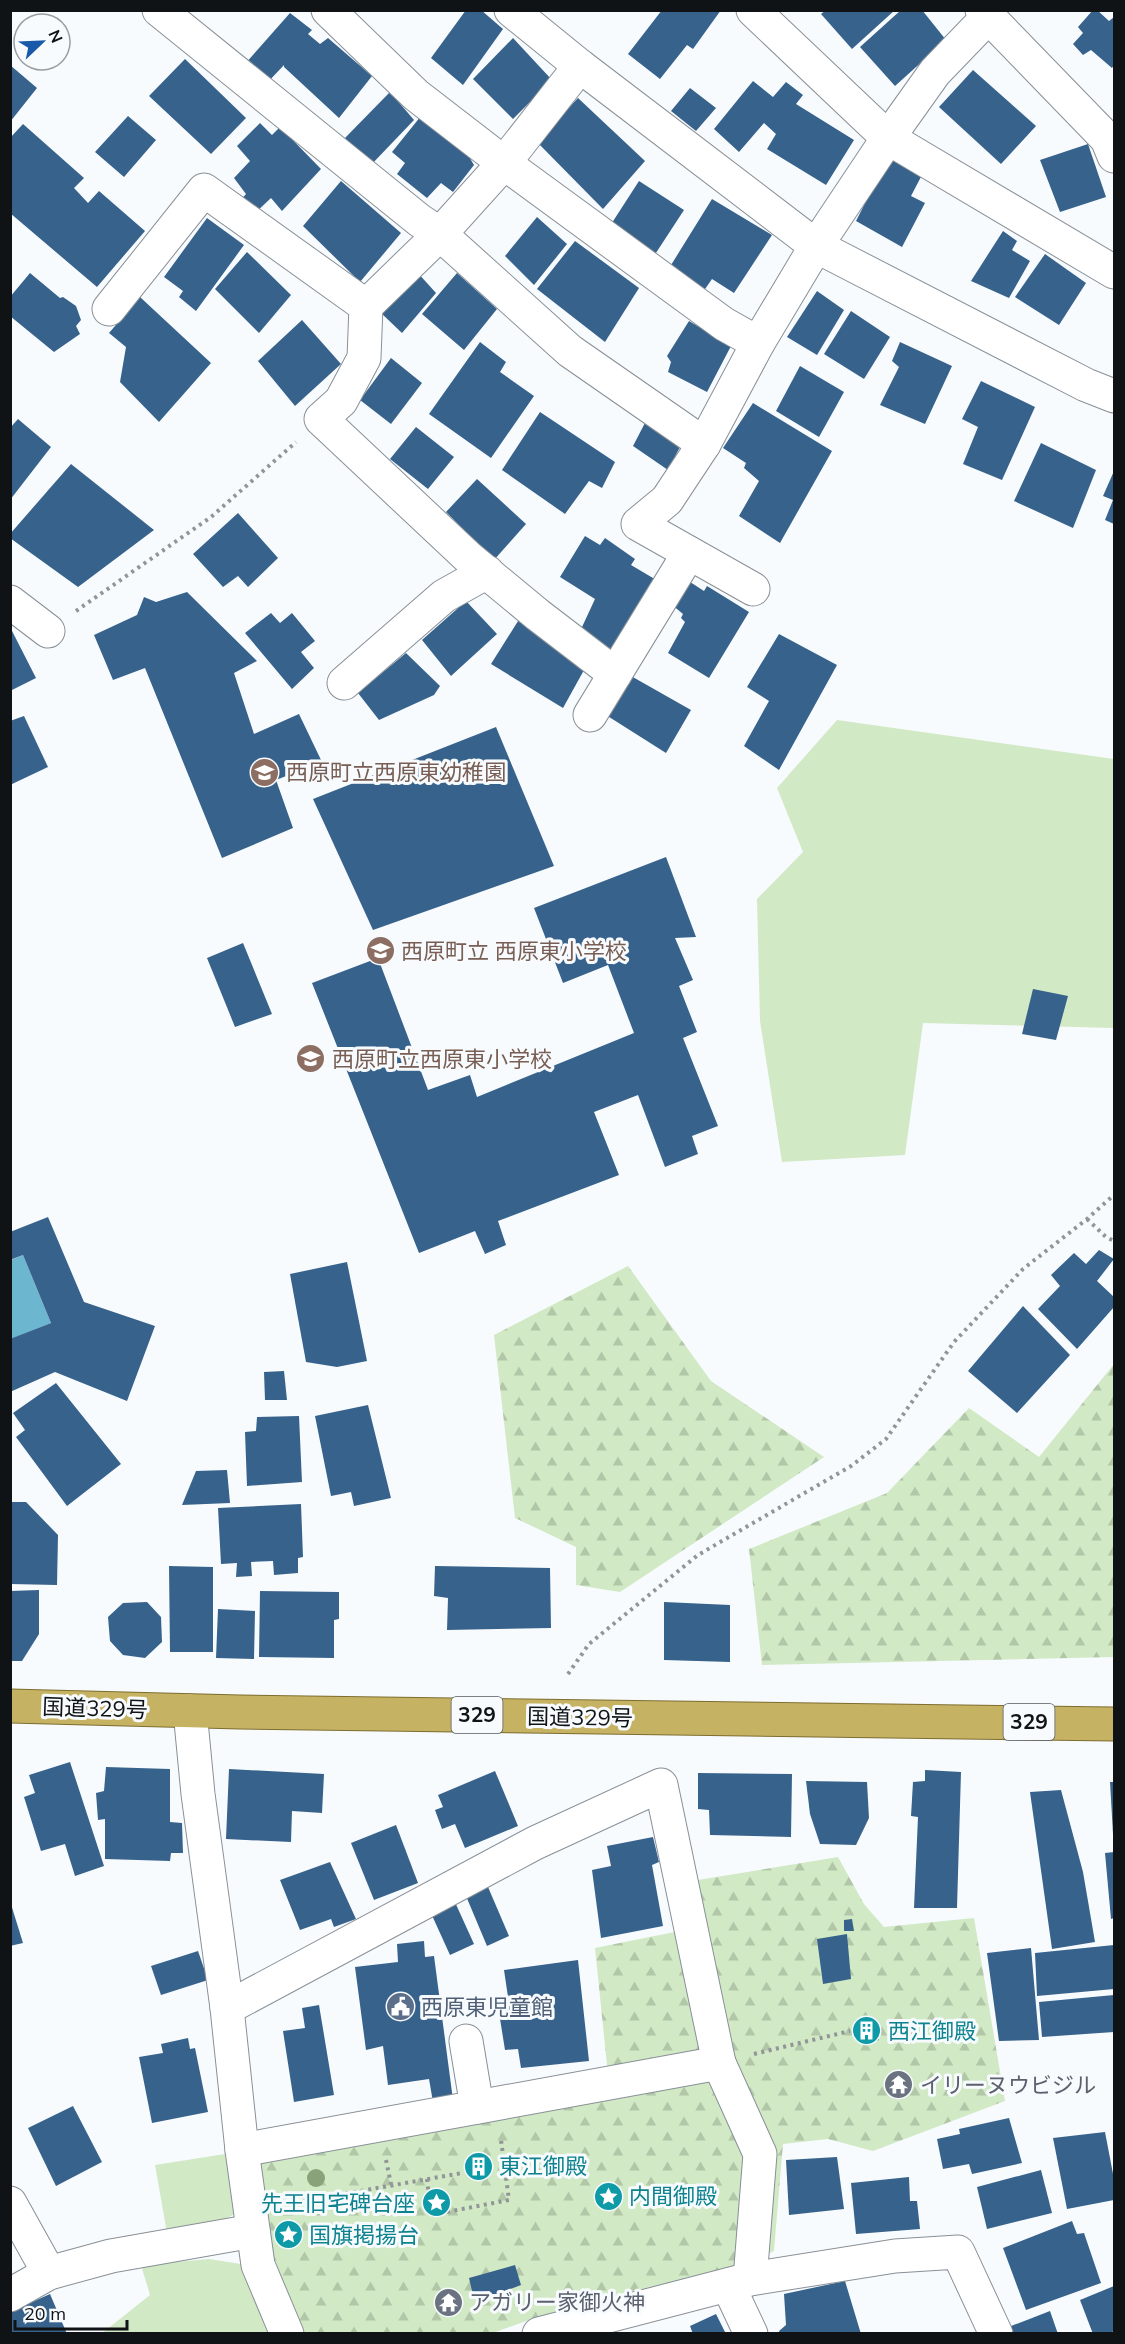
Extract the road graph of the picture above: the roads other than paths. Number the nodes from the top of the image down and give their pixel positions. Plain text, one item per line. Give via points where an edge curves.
1 (159, 10) edge
2 (328, 10) edge
3 (511, 10) edge
4 (753, 10) edge
5 (985, 14) edge
6 (580, 66) junction
7 (888, 138) junction
8 (1112, 139) edge
9 (504, 163) junction
10 (440, 234) junction
11 (816, 246) junction
12 (1114, 272) edge
13 (366, 306) junction
14 (109, 309) dead end
15 (758, 343) junction
16 (1114, 396) edge
17 (704, 444) junction
18 (689, 553) junction
19 (487, 572) junction
20 (753, 589) dead end
21 (10, 602) edge
22 (48, 631) road end
23 (615, 674) junction
24 (344, 683) dead end
25 (590, 715) dead end
26 (10, 1706) edge
27 (190, 1711) junction
28 (1114, 1724) edge
29 (227, 2008) junction
30 (466, 2041) dead end
31 (719, 2063) junction
32 (477, 2107) junction
33 (242, 2150) junction
34 (10, 2203) edge
35 (252, 2221) junction
36 (49, 2272) junction
37 (739, 2282) junction
38 (10, 2295) edge
39 (556, 2331) edge
40 (287, 2334) edge
41 (751, 2334) edge
42 (996, 2334) edge

1 - 10 street
2 - 9 street via 416,95
3 - 6 street
4 - 7 street
5 - 7 street via 935,72
5 - 8 street
6 - 9 street
6 - 11 street
7 - 11 street
7 - 12 street
9 - 10 street
9 - 15 street via 724,324
10 - 13 street
10 - 17 street via 570,351
11 - 15 street
11 - 16 street via 1075,380
13 - 14 street via 204,190
13 - 19 street via 364,358 341,401 321,419
15 - 17 street
17 - 18 street via 667,500 638,524
18 - 20 street
18 - 23 street
19 - 23 street
19 - 24 street via 444,596
21 - 22 street
23 - 25 street
26 - 27 highway, 国道329号 / 329
27 - 28 highway, 国道329号 / 329
27 - 29 street
29 - 31 street via 535,1843 661,1785
29 - 33 street
30 - 32 street
31 - 32 street
31 - 37 street via 760,2154
32 - 33 street
33 - 35 street
34 - 36 street
35 - 36 street
35 - 40 street via 258,2265
36 - 38 street
37 - 39 street
37 - 41 street
37 - 42 street via 895,2256 958,2252

